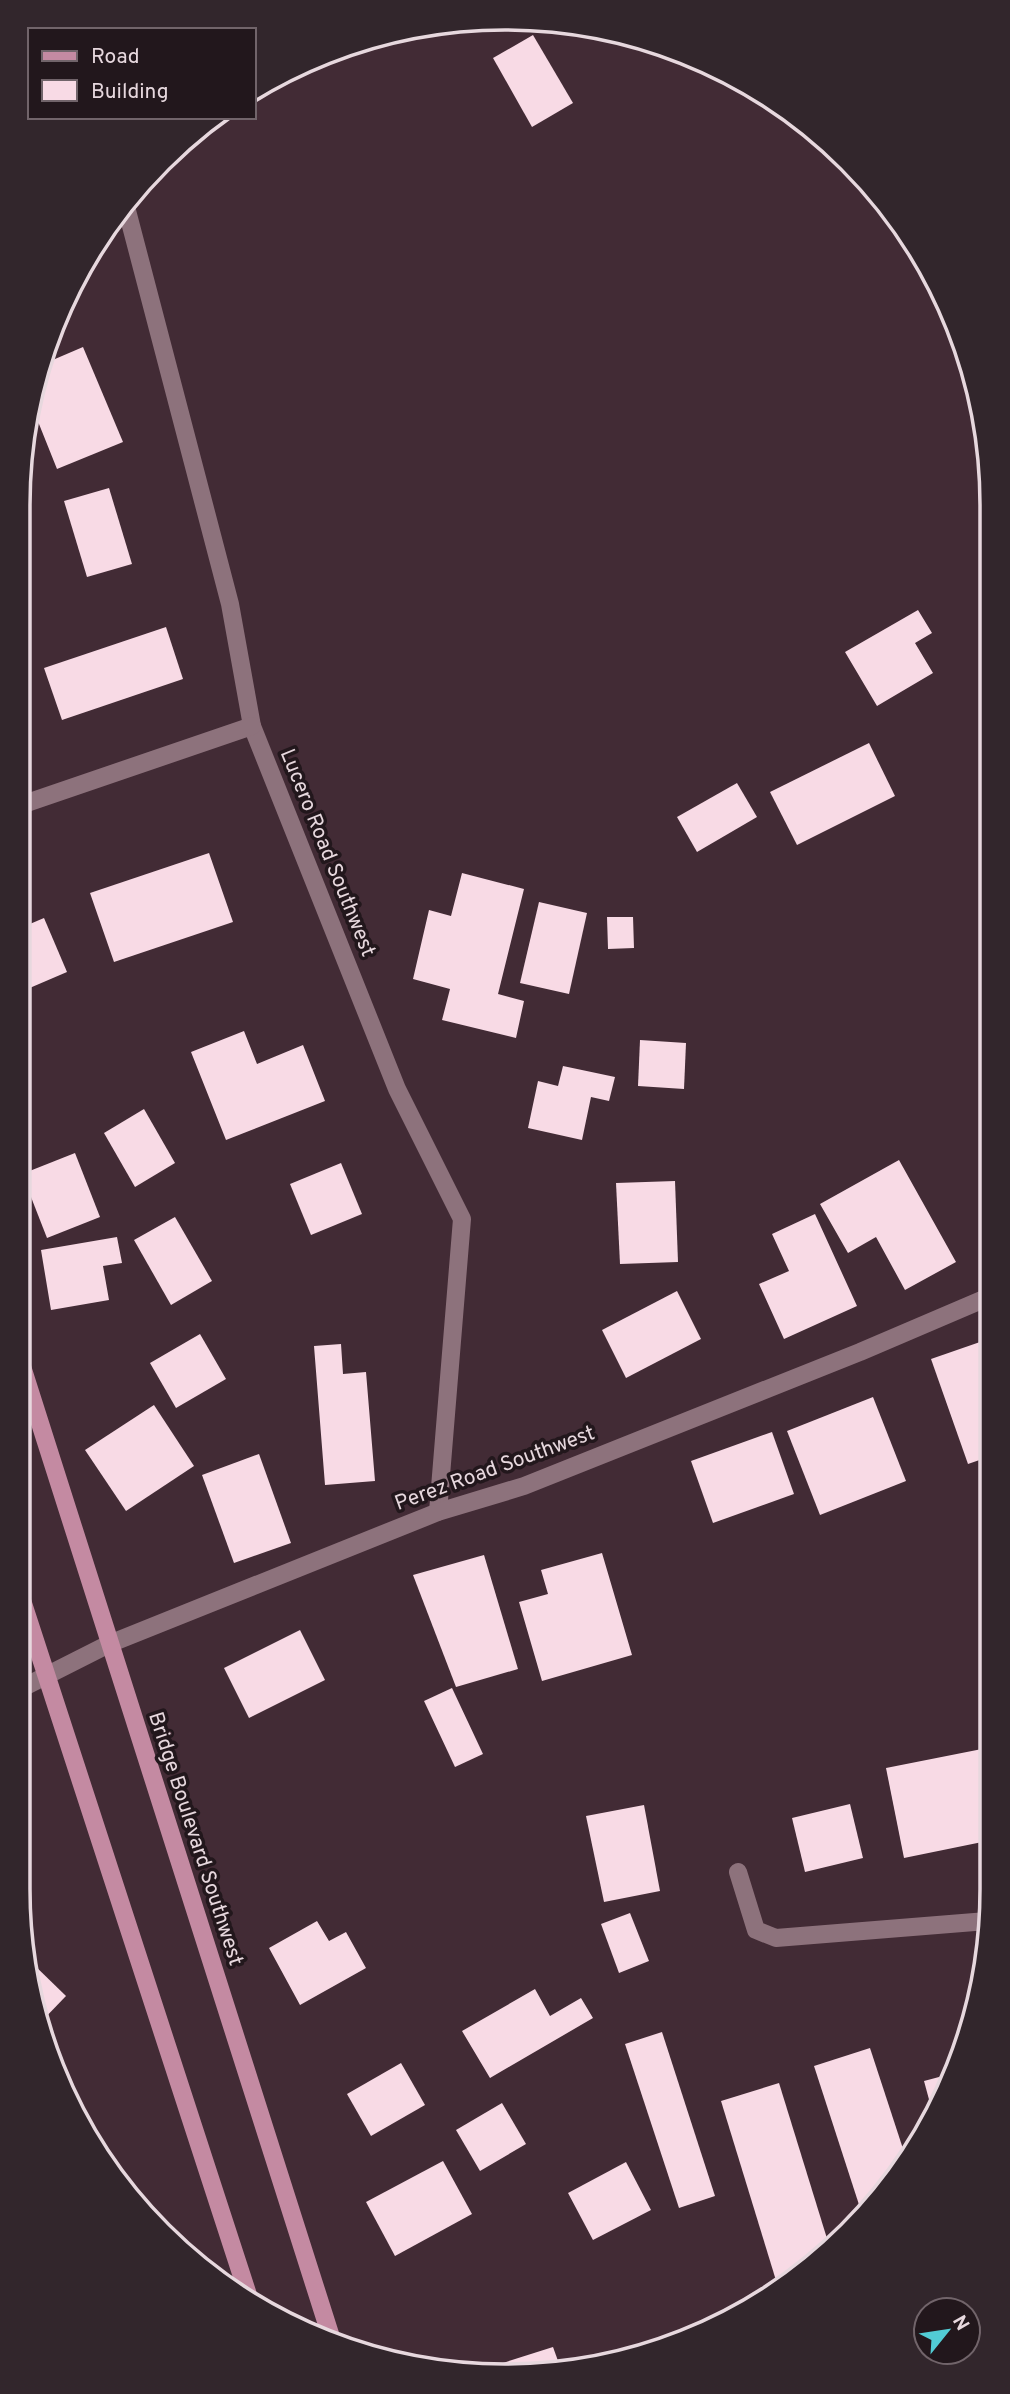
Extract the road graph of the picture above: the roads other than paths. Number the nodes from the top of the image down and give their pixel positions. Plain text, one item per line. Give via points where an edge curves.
1 (128, 216) edge
2 (252, 726) junction
3 (30, 802) edge
4 (980, 1301) edge
5 (30, 1392) edge
6 (438, 1512) junction
7 (30, 1624) edge
8 (109, 1644) junction
9 (47, 1676) junction
10 (30, 1684) edge
11 (737, 1872) dead end
12 (979, 1922) edge
13 (245, 2287) edge
14 (329, 2330) edge

1 - 2 street, Lucero Road Southwest via 230,604
2 - 3 street
2 - 6 street, Lucero Road Southwest via 397,1089 462,1219
4 - 6 street, Perez Road Southwest via 524,1486
5 - 8 main road, Bridge Boulevard Southwest
6 - 8 street, Perez Road Southwest
7 - 9 main road
8 - 9 street, Perez Road Southwest
8 - 14 main road, Bridge Boulevard Southwest
9 - 10 street, Perez Road Southwest
9 - 13 main road
11 - 12 street via 756,1930 776,1938

